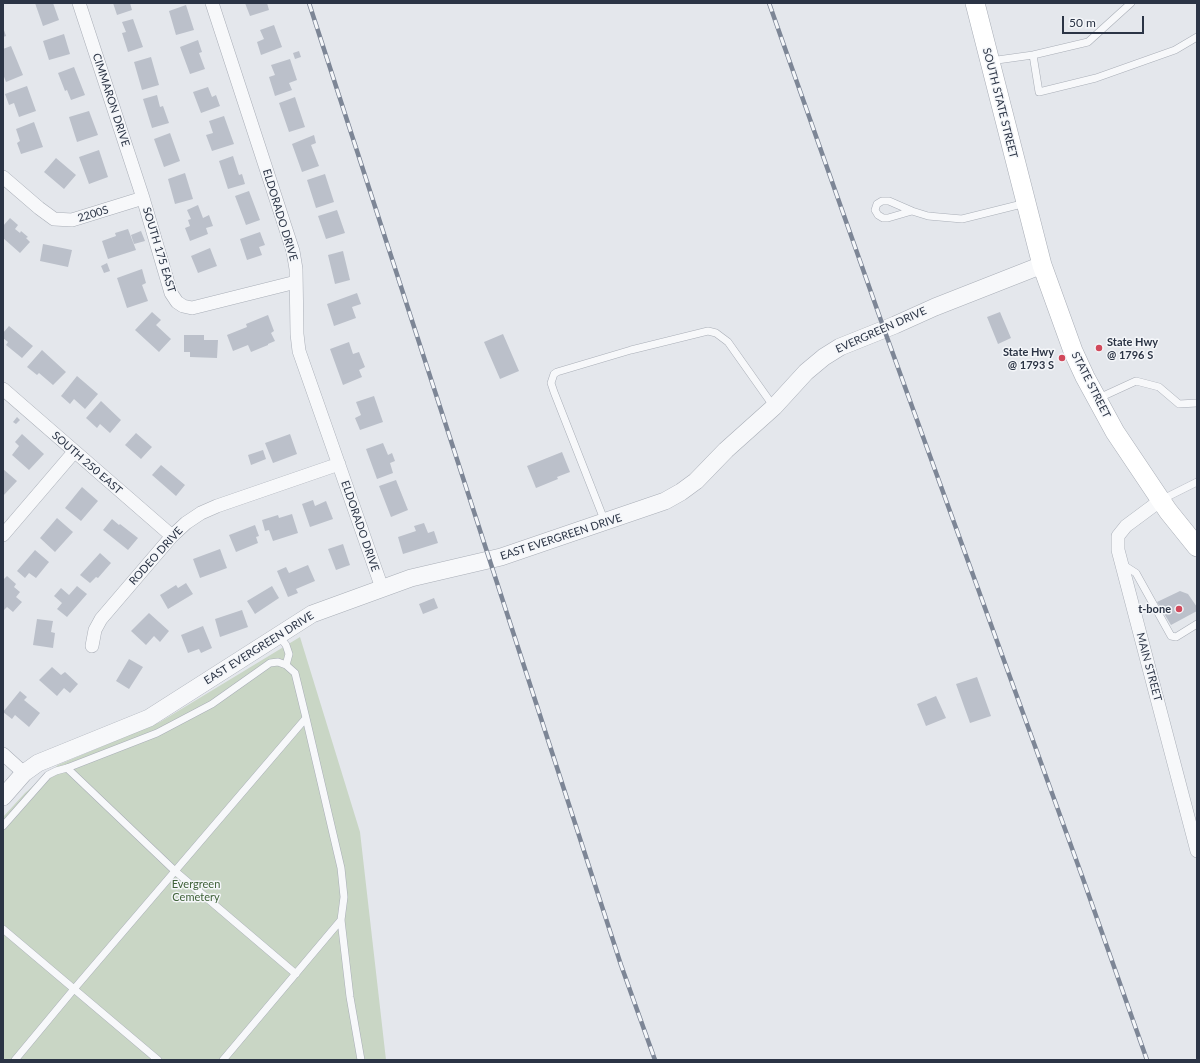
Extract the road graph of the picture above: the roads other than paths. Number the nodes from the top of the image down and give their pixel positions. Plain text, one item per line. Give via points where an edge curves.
1 (78, 3) edge
2 (212, 3) edge
3 (975, 3) edge
4 (1131, 3) edge
5 (1197, 37) edge
6 (1033, 55) junction
7 (990, 61) junction
8 (3, 177) edge
9 (143, 198) junction
10 (1026, 203) junction
11 (912, 211) dead end
12 (1042, 265) junction
13 (296, 282) junction
14 (3, 389) edge
15 (1096, 399) junction
16 (1197, 403) edge
17 (774, 407) junction
18 (726, 450) joint
19 (74, 452) junction
20 (338, 464) junction
21 (1197, 482) edge
22 (1161, 500) junction
23 (605, 523) junction
24 (3, 535) edge
25 (172, 536) junction
26 (1197, 547) edge
27 (1122, 563) junction
28 (382, 588) junction
29 (1197, 624) edge
30 (278, 635) junction
31 (92, 646) dead end
32 (286, 665) junction
33 (306, 718) junction
34 (3, 754) edge
35 (67, 768) junction
36 (24, 773) junction
37 (3, 797) edge
38 (3, 826) edge
39 (1197, 851) edge
40 (175, 871) junction
41 (341, 920) junction
42 (3, 929) edge
43 (296, 974) junction
44 (74, 989) junction
45 (15, 1060) edge
46 (158, 1060) edge
47 (223, 1060) edge
48 (361, 1060) edge

1 - 9 street, CIMMARON DRIVE
2 - 13 street, ELDORADO DRIVE via 292,251
3 - 7 main road, SOUTH STATE STREET
4 - 6 lane via 1088,42
5 - 6 lane via 1175,50 1096,78 1039,92
6 - 7 lane
7 - 10 main road, SOUTH STATE STREET
8 - 9 street, 2200S via 38,208 54,218 72,220
9 - 13 street, SOUTH 175 EAST via 171,294 183,306 192,308
10 - 11 lane via 962,219 928,216
10 - 12 main road, STATE STREET
12 - 15 main road, STATE STREET via 1073,351
12 - 17 street, EVERGREEN DRIVE via 935,306 840,347 806,372
13 - 20 street, ELDORADO DRIVE via 299,352
14 - 19 street, SOUTH 250 EAST
15 - 16 lane via 1136,381 1159,388 1179,404
15 - 22 main road, STATE STREET
17 - 18 street, EVERGREEN DRIVE
17 - 23 lane via 728,342 716,333 708,331 631,350 554,374 551,383 554,392
18 - 23 street, EAST EVERGREEN DRIVE via 696,481 681,492 665,501
19 - 24 street
19 - 25 street, SOUTH 250 EAST
20 - 25 street, RODEO DRIVE via 217,506 201,513
20 - 28 street, ELDORADO DRIVE
21 - 22 lane
22 - 26 main road, STATE STREET
22 - 27 street, MAIN STREET via 1126,526 1118,536 1118,550
23 - 28 street, EAST EVERGREEN DRIVE via 501,558 411,578
25 - 31 street, RODEO DRIVE via 101,620 95,630
27 - 29 lane via 1136,573 1171,636 1176,637
27 - 39 street, MAIN STREET
28 - 30 street, EAST EVERGREEN DRIVE via 312,614
30 - 32 lane via 289,654
30 - 36 street, EAST EVERGREEN DRIVE via 148,718 38,763
32 - 33 lane via 295,673
32 - 35 lane via 270,663 212,704 163,730
33 - 40 lane
33 - 41 lane via 341,868 344,897
34 - 36 street
35 - 38 lane via 48,775
35 - 40 lane
36 - 37 street, EAST EVERGREEN DRIVE
40 - 43 lane
40 - 44 lane
41 - 43 lane
41 - 48 lane
42 - 44 lane
43 - 47 lane
44 - 45 lane
44 - 46 lane

